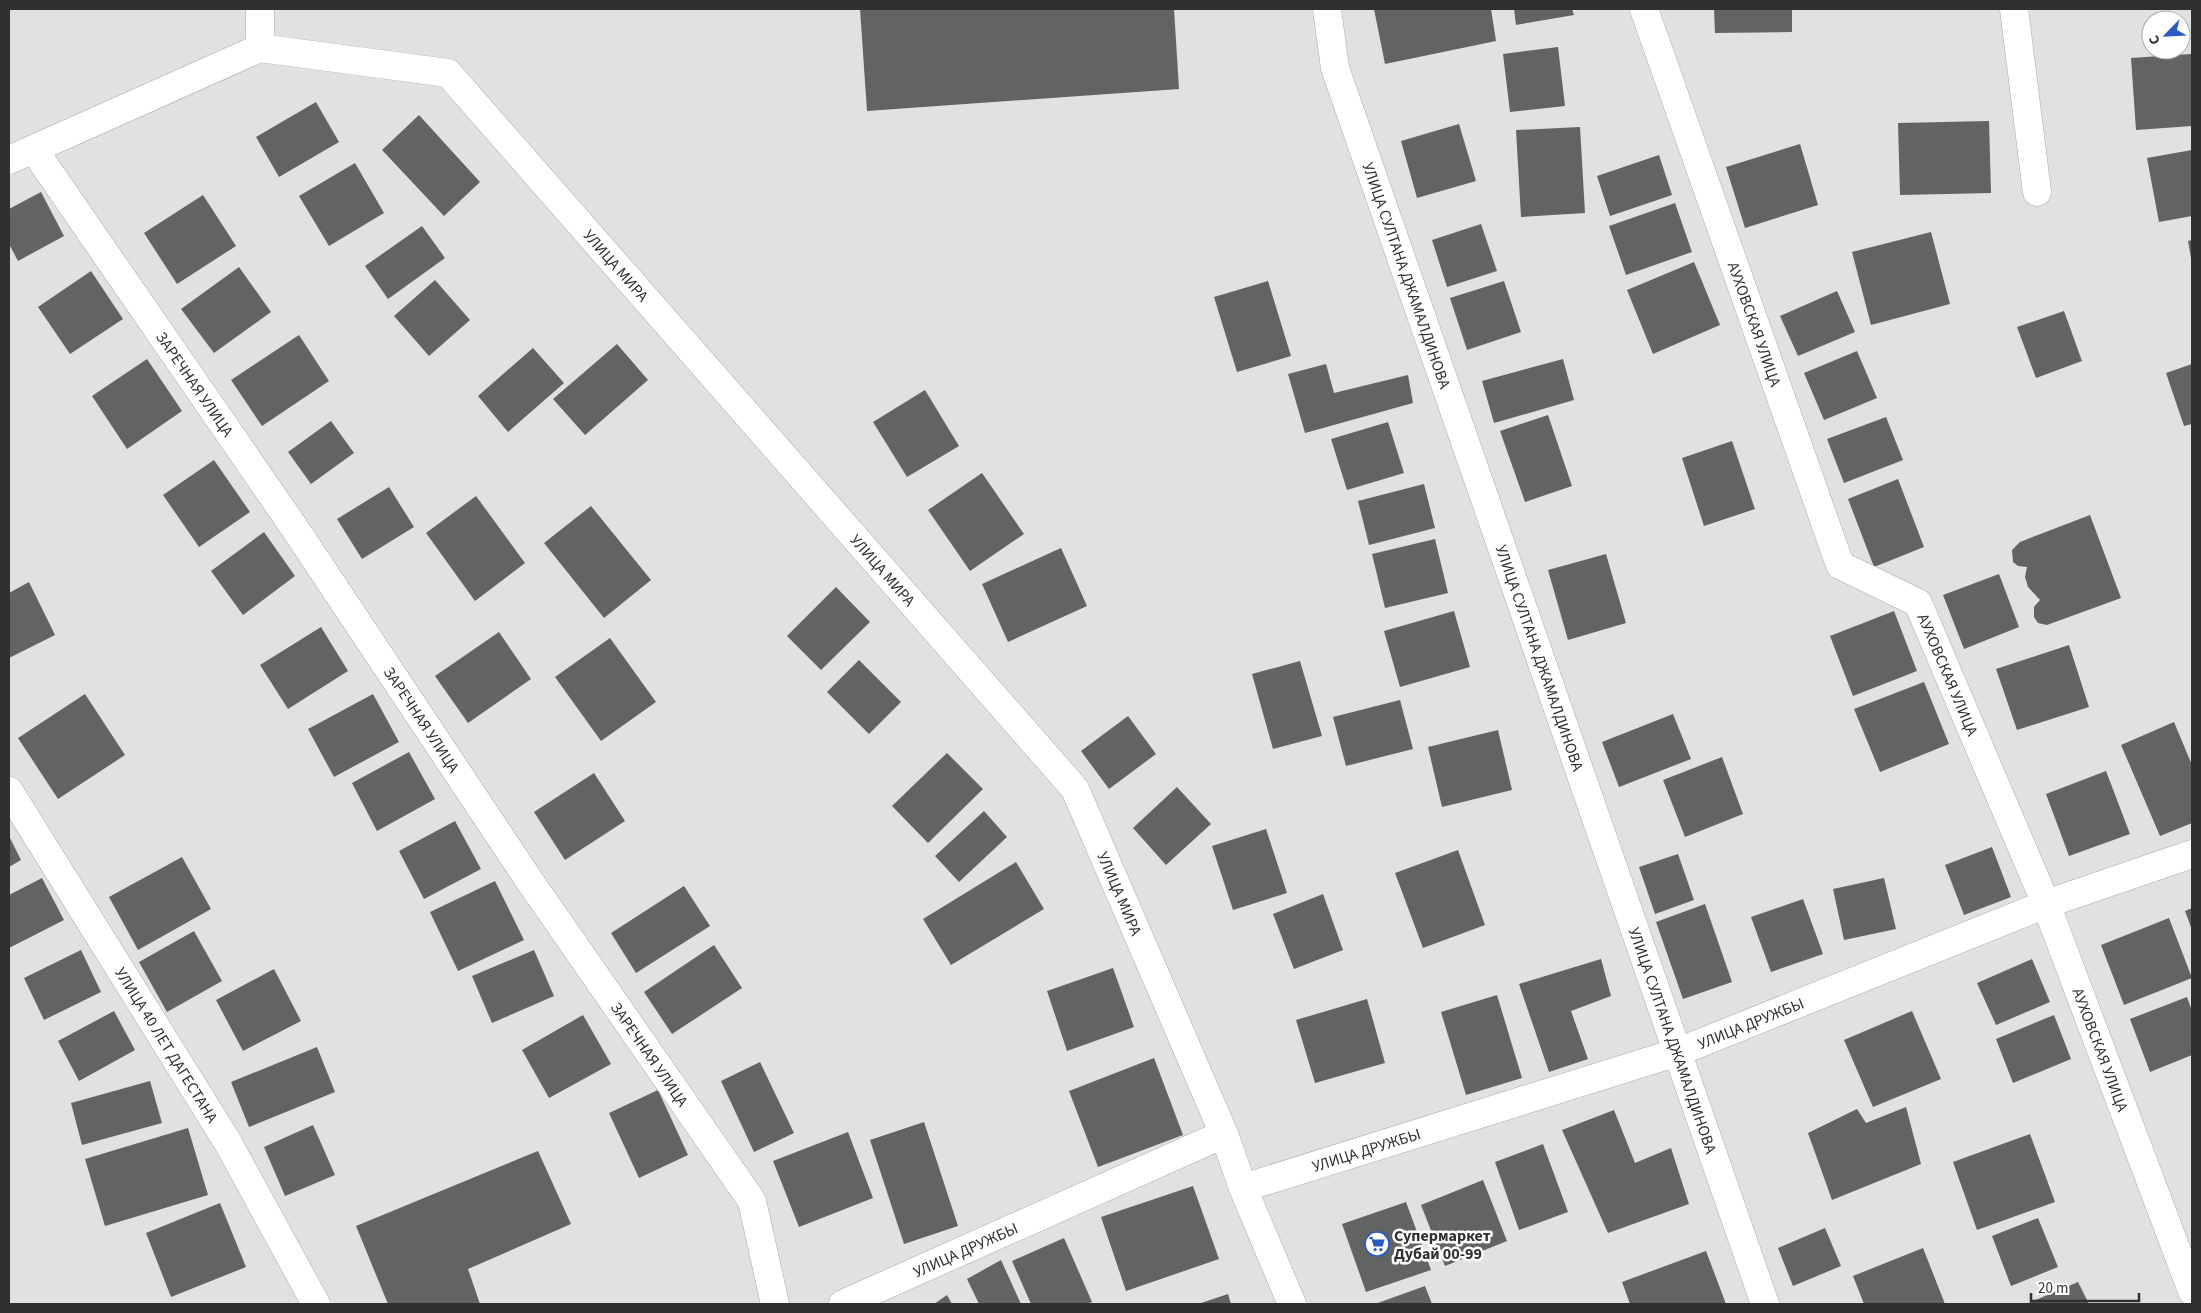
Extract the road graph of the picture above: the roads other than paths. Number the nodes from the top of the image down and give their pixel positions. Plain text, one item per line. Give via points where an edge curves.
1 (260, 9) edge
2 (1327, 9) edge
3 (1644, 9) edge
4 (2014, 9) edge
5 (260, 48) junction
6 (34, 150) junction
7 (9, 160) edge
8 (2037, 192) dead end
9 (9, 791) edge
10 (2192, 854) edge
11 (2046, 904) junction
12 (1678, 1052) junction
13 (1224, 1134) junction
14 (1243, 1188) junction
15 (2192, 1291) edge
16 (316, 1304) edge
17 (775, 1304) edge
18 (843, 1304) edge
19 (1292, 1304) edge
20 (1765, 1304) edge

1 - 5 street
2 - 12 street, УЛИЦА СУЛТАНА ДЖАМАЛДИНОВА via 1335,68
3 - 11 street, АУХОВСКАЯ УЛИЦА via 1840,565 1918,604
4 - 8 street
5 - 6 street
5 - 13 street, УЛИЦА МИРА via 448,73 1075,790
6 - 7 street
6 - 17 street, ЗАРЕЧНАЯ УЛИЦА via 296,530 529,880 752,1201
9 - 16 street, УЛИЦА 40 ЛЕТ ДАГЕСТАНА via 227,1140
10 - 11 street, УЛИЦА ДРУЖБЫ
11 - 12 street, УЛИЦА ДРУЖБЫ
11 - 15 street, АУХОВСКАЯ УЛИЦА
12 - 14 street, УЛИЦА ДРУЖБЫ
12 - 20 street, УЛИЦА СУЛТАНА ДЖАМАЛДИНОВА
13 - 14 street, УЛИЦА МИРА
13 - 18 street, УЛИЦА ДРУЖБЫ
14 - 19 street, УЛИЦА МИРА

